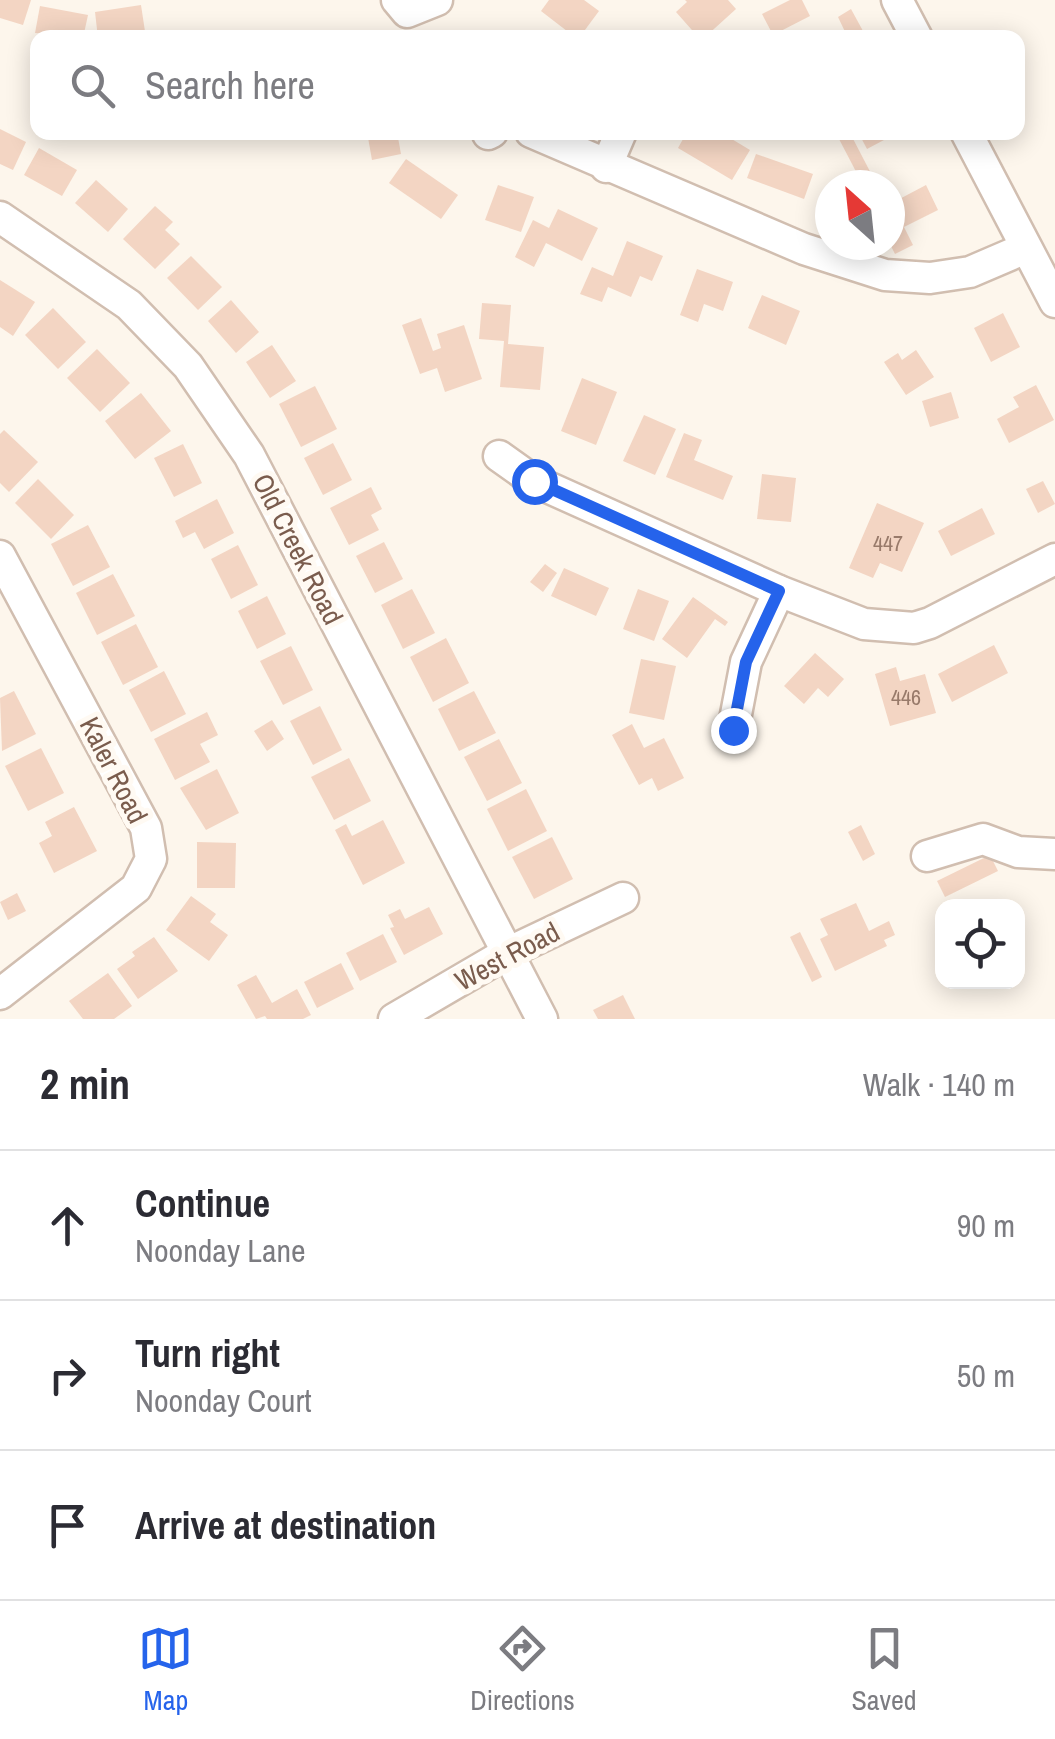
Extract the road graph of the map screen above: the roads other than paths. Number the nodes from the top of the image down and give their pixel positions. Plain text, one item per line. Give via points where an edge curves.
1 (397, 0) edge
2 (438, 0) edge
3 (897, 0) edge
4 (913, 30) edge
5 (548, 140) edge
6 (617, 140) edge
7 (970, 140) edge
8 (606, 167) junction
9 (0, 217) edge
10 (1026, 248) junction
11 (1055, 302) edge
12 (499, 456) dead end
13 (0, 556) edge
14 (1055, 559) edge
15 (779, 591) junction
16 (733, 730) dead end
17 (1055, 854) edge
18 (927, 856) dead end
19 (623, 898) dead end
20 (508, 954) junction
21 (0, 994) edge
22 (394, 1019) edge
23 (542, 1019) edge

1 - 2 street via 407,12
3 - 4 street
5 - 8 street
6 - 8 street
7 - 10 street
8 - 10 street via 804,249 886,275 970,272
9 - 20 street, Old Creek Road via 129,305 198,380 249,455
10 - 11 street
12 - 15 street via 534,481
13 - 21 street, Kaler Road via 146,828 151,859 136,888
14 - 15 street via 914,628 864,624
15 - 16 street via 746,662
17 - 18 street via 1018,852 983,839
19 - 20 street, West Road
20 - 22 street, West Road
20 - 23 street, Old Creek Road

